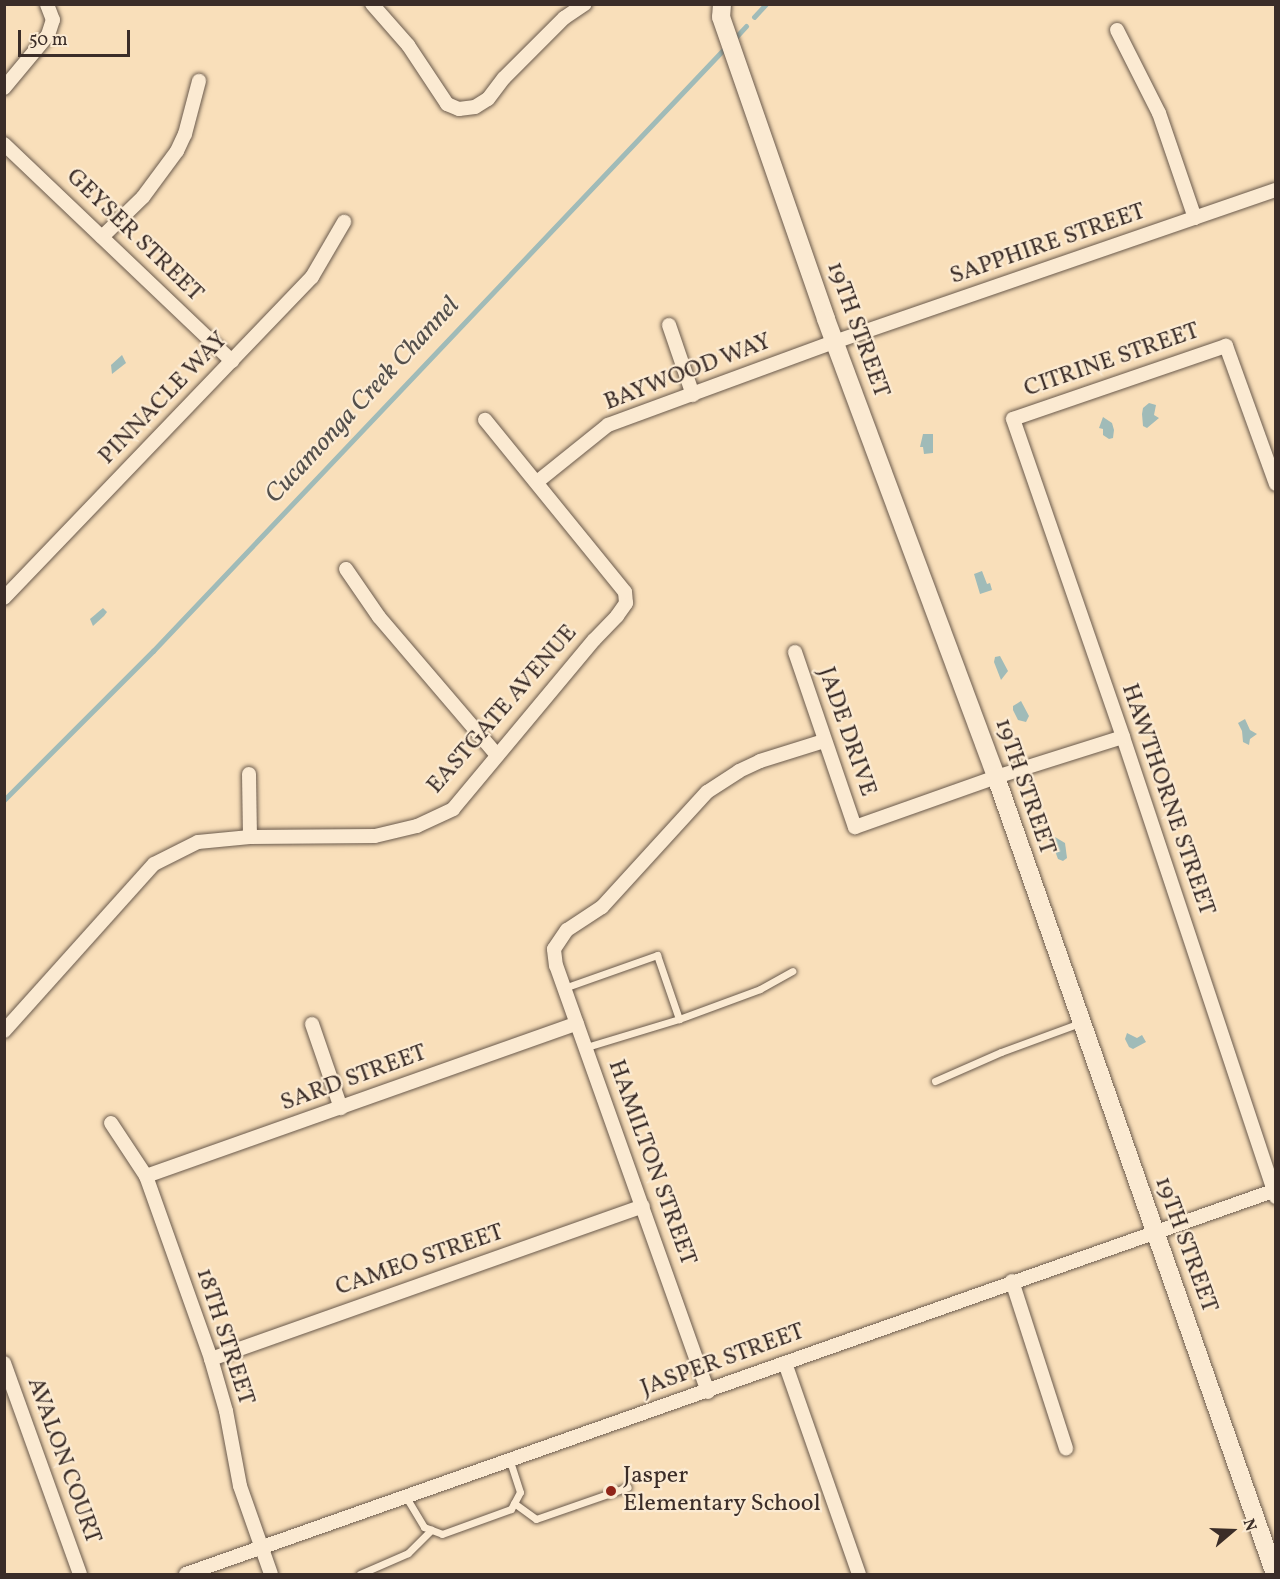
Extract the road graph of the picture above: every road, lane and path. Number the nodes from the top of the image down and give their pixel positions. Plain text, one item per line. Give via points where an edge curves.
1 (48, 4) edge
2 (372, 4) edge
3 (585, 4) edge
4 (708, 4) edge
5 (722, 11) edge
6 (1117, 30) dead end
7 (199, 81) dead end
8 (4, 88) edge
9 (4, 144) edge
10 (1275, 189) edge
11 (1195, 218) junction
12 (344, 222) dead end
13 (102, 237) junction
14 (669, 325) dead end
15 (834, 342) junction
16 (232, 361) junction
17 (693, 395) junction
18 (1012, 419) joint
19 (485, 420) dead end
20 (537, 482) junction
21 (1275, 484) edge
22 (346, 569) dead end
23 (4, 598) edge
24 (795, 652) dead end
25 (1122, 737) junction
26 (824, 741) junction
27 (498, 755) junction
28 (249, 774) dead end
29 (996, 777) junction
30 (250, 837) junction
31 (792, 971) dead end
32 (564, 988) junction
33 (679, 1019) junction
34 (1082, 1022) junction
35 (577, 1023) junction
36 (312, 1024) dead end
37 (4, 1031) edge
38 (586, 1047) junction
39 (935, 1081) dead end
40 (340, 1108) junction
41 (111, 1123) dead end
42 (146, 1176) junction
43 (1275, 1193) edge
44 (643, 1206) junction
45 (1154, 1231) junction
46 (1012, 1281) junction
47 (211, 1359) junction
48 (4, 1363) edge
49 (784, 1363) junction
50 (708, 1392) junction
51 (1066, 1448) dead end
52 (510, 1461) junction
53 (628, 1487) dead end
54 (406, 1497) junction
55 (514, 1503) junction
56 (431, 1530) junction
57 (261, 1547) junction
58 (80, 1575) edge
59 (186, 1575) edge
60 (271, 1575) edge
61 (360, 1575) edge
62 (859, 1575) edge
63 (1275, 1575) edge

1 - 8 street via 53,20 48,35
2 - 3 street via 415,53 447,104 459,109 475,107 488,99 564,18
4 - 5 main road
5 - 15 main road, 19TH STREET
6 - 11 street via 1159,113
7 - 13 street via 177,151 142,197
9 - 13 street, GEYSER STREET
10 - 11 street, SAPPHIRE STREET
11 - 15 street, SAPPHIRE STREET
12 - 16 street, PINNACLE WAY via 312,277
13 - 16 street, GEYSER STREET
14 - 17 street
15 - 17 street, BAYWOOD WAY
15 - 29 main road, 19TH STREET
16 - 23 street, PINNACLE WAY
17 - 20 street, BAYWOOD WAY via 608,425
18 - 21 street, CITRINE STREET via 1226,346
18 - 25 street, HAWTHORNE STREET
19 - 20 street
20 - 27 street, EASTGATE AVENUE via 625,592 626,603
22 - 27 street via 379,617
24 - 26 street, JADE DRIVE
25 - 29 street
25 - 43 street, HAWTHORNE STREET
26 - 29 street, JADE DRIVE via 855,827
26 - 32 street, HAMILTON STREET via 760,761 707,792 602,907 567,930 554,949
27 - 30 street, EASTGATE AVENUE via 453,808 417,826 375,836
28 - 30 street
29 - 34 main road, 19TH STREET
30 - 37 street, EASTGATE AVENUE via 198,842 154,864
31 - 33 lane via 760,989
32 - 33 lane via 657,955
32 - 35 street, HAMILTON STREET
33 - 38 lane
34 - 39 lane
34 - 45 main road, 19TH STREET
35 - 38 street, HAMILTON STREET
35 - 40 street, SARD STREET
36 - 40 street
38 - 44 street, HAMILTON STREET
40 - 42 street, SARD STREET
41 - 42 street, 18TH STREET
42 - 47 street, 18TH STREET
43 - 45 street, JASPER STREET
44 - 47 street, CAMEO STREET
44 - 50 street, HAMILTON STREET
45 - 46 street, JASPER STREET
45 - 63 main road, 19TH STREET
46 - 49 street, JASPER STREET
46 - 51 street
47 - 57 street, 18TH STREET via 226,1411 240,1486
48 - 58 street, AVALON COURT
49 - 50 street, JASPER STREET
49 - 62 street
50 - 52 street, JASPER STREET
52 - 54 street, JASPER STREET
52 - 55 lane via 520,1492
53 - 55 lane via 537,1519
54 - 56 lane via 424,1527
54 - 57 street, JASPER STREET
55 - 56 lane via 511,1509 442,1534
56 - 61 lane via 408,1553
57 - 59 street, JASPER STREET
57 - 60 street, 18TH STREET

